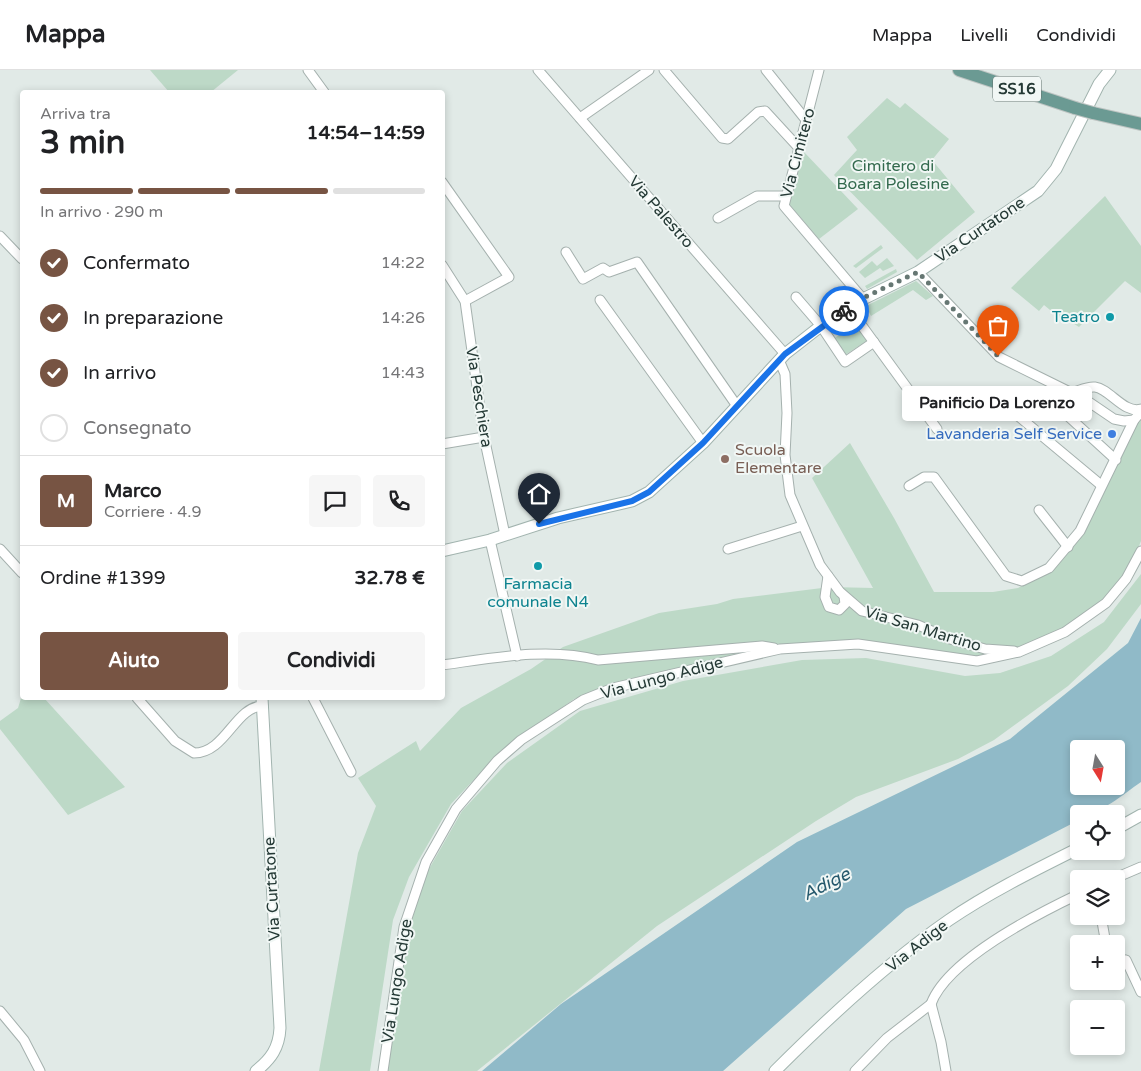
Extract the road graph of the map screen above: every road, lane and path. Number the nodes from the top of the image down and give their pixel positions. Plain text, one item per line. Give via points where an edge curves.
1 (308, 70) edge
2 (538, 70) edge
3 (649, 70) edge
4 (664, 70) edge
5 (766, 70) edge
6 (819, 70) edge
7 (958, 70) edge
8 (1110, 70) edge
9 (323, 90) edge
10 (1107, 117) junction
11 (580, 118) junction
12 (806, 120) junction
13 (1141, 124) edge
14 (1141, 132) edge
15 (799, 148) junction
16 (445, 186) edge
17 (786, 196) junction
18 (718, 218) dead end
19 (0, 236) edge
20 (566, 252) dead end
21 (20, 257) edge
22 (445, 270) edge
23 (918, 272) junction
24 (796, 297) dead end
25 (863, 298) junction
26 (465, 300) junction
27 (600, 300) dead end
28 (849, 308) junction
29 (821, 326) junction
30 (874, 342) junction
31 (782, 357) junction
32 (1071, 393) junction
33 (993, 394) dead end
34 (737, 406) junction
35 (1141, 410) edge
36 (1069, 417) dead end
37 (1134, 420) junction
38 (937, 428) dead end
39 (484, 437) junction
40 (703, 443) junction
41 (445, 444) edge
42 (1116, 460) junction
43 (1102, 485) junction
44 (909, 486) dead end
45 (1039, 510) dead end
46 (802, 526) junction
47 (505, 535) junction
48 (490, 540) junction
49 (1068, 547) junction
50 (0, 549) edge
51 (728, 549) dead end
52 (445, 550) edge
53 (1141, 552) edge
54 (20, 571) edge
55 (828, 576) junction
56 (844, 596) junction
57 (780, 649) junction
58 (1019, 652) junction
59 (517, 656) junction
60 (445, 665) edge
61 (138, 700) edge
62 (315, 700) edge
63 (262, 702) edge
64 (350, 772) dead end
65 (1141, 815) edge
66 (1125, 824) edge
67 (1070, 852) edge
68 (1141, 867) edge
69 (1125, 874) edge
70 (1070, 898) edge
71 (1125, 960) edge
72 (1141, 992) edge
73 (931, 1004) junction
74 (0, 1011) edge
75 (40, 1071) edge
76 (256, 1071) edge
77 (383, 1071) edge
78 (775, 1071) edge
79 (854, 1071) edge
80 (946, 1071) edge

1 - 9 street
2 - 11 street, Via Palestro
3 - 11 street
4 - 15 street via 722,138 728,139 758,112 765,111
5 - 12 street
6 - 12 street, Via Cimitero
7 - 10 main road, SS16, bridge
8 - 23 street, Via Curtatone via 1099,84 1049,180 1038,191
10 - 13 main road, SS16
10 - 14 main road, SS16
11 - 31 street, Via Palestro
12 - 15 street, Via Cimitero
15 - 17 street, Via Cimitero
16 - 26 street via 509,277
17 - 18 street via 757,196
17 - 25 street, Via Cimitero via 784,206
19 - 21 street
20 - 34 street via 583,278 603,268 609,272 637,262
22 - 26 street, Via Peschiera
23 - 25 street, Via Curtatone
23 - 32 street via 998,356
24 - 29 street
25 - 28 street, Via Curtatone
26 - 39 street, Via Peschiera
27 - 40 street
28 - 29 street, Via Curtatone
28 - 30 street
29 - 30 street via 845,362
29 - 31 street, Via Curtatone
30 - 38 street
31 - 34 street, Via Curtatone
31 - 46 street, Via San Martino via 787,413 785,455 790,495
32 - 35 street via 1098,388 1133,409
32 - 37 street via 1114,419
33 - 43 street
34 - 40 street, Via Curtatone
35 - 37 street
36 - 42 street
37 - 42 street
39 - 41 street
39 - 47 street, Via Peschiera
40 - 47 street, Via Curtatone via 665,480 632,501 558,518
42 - 43 street
43 - 49 street via 1080,531
44 - 49 street via 924,477 934,476 1006,576 1022,581 1049,568
45 - 49 street
46 - 51 street
46 - 55 street, Via San Martino
47 - 48 street, Via Curtatone
48 - 52 street, Via Curtatone
48 - 59 street
50 - 54 street
53 - 58 street, Via Lungo Adige via 1126,579 1106,603 1065,632
55 - 56 street, Via San Martino
55 - 56 street via 825,597 829,607 839,610 843,607
56 - 58 street, Via San Martino via 862,611 918,625 950,640 985,649
57 - 58 street, Via Lungo Adige via 858,644 977,661
57 - 59 street via 762,646 598,660 577,654
57 - 77 street, Via Lungo Adige via 646,679 584,700 521,740 497,761 456,810 426,862 416,888 404,927
59 - 60 street
61 - 63 street via 175,741 194,753 206,752 215,746 247,712
62 - 64 street
63 - 76 street, Via Curtatone via 280,1028 270,1060
65 - 66 street
67 - 78 street, Via Adige via 1010,882 950,920 840,1009
68 - 69 street
70 - 73 street via 1026,920 964,964 940,988
71 - 72 street
73 - 79 street via 887,1038
73 - 80 street
74 - 75 street via 24,1040

